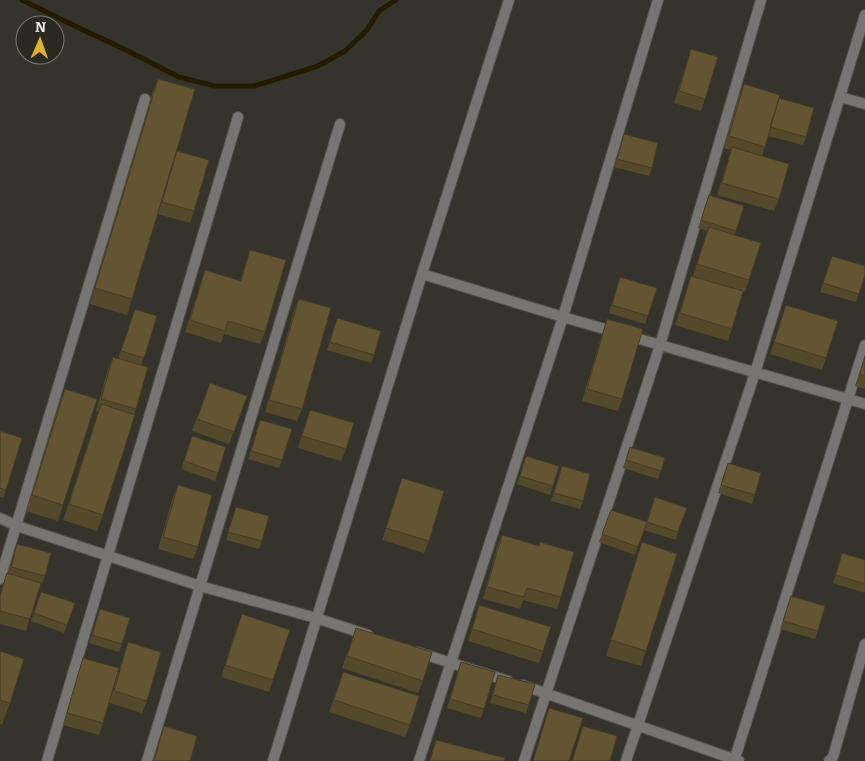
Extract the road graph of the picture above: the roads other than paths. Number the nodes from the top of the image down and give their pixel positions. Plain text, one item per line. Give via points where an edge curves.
1 (509, 0) edge
2 (658, 0) edge
3 (761, 0) edge
4 (865, 15) edge
5 (840, 97) junction
6 (145, 99) dead end
7 (865, 104) edge
8 (238, 117) dead end
9 (340, 124) dead end
10 (422, 274) junction
11 (563, 317) junction
12 (660, 345) junction
13 (865, 345) edge
14 (755, 373) junction
15 (848, 400) junction
16 (865, 404) edge
17 (0, 518) edge
18 (17, 526) junction
19 (108, 556) junction
20 (0, 579) edge
21 (200, 586) junction
22 (316, 618) junction
23 (378, 639) edge
24 (865, 644) edge
25 (406, 648) edge
26 (450, 663) junction
27 (545, 692) junction
28 (637, 724) junction
29 (47, 761) edge
30 (147, 761) edge
31 (273, 761) edge
32 (419, 761) edge
33 (524, 761) edge
34 (626, 761) edge
35 (736, 761) edge
36 (829, 761) edge

1 - 10 street
2 - 11 street
3 - 12 street
4 - 5 street
5 - 7 street
5 - 14 street
6 - 18 street
8 - 19 street
9 - 21 street
10 - 11 street
10 - 22 street
11 - 12 street
11 - 26 street
12 - 14 street
12 - 27 street
13 - 15 street
14 - 15 street
14 - 28 street
15 - 16 street
15 - 35 street
17 - 18 street
18 - 19 street
18 - 20 street
19 - 21 street
19 - 29 street
21 - 22 street
21 - 30 street
22 - 23 street
22 - 31 street
24 - 36 street via 833,757
25 - 26 street
26 - 27 street
26 - 32 street
27 - 28 street
27 - 33 street
28 - 34 street
28 - 35 street

